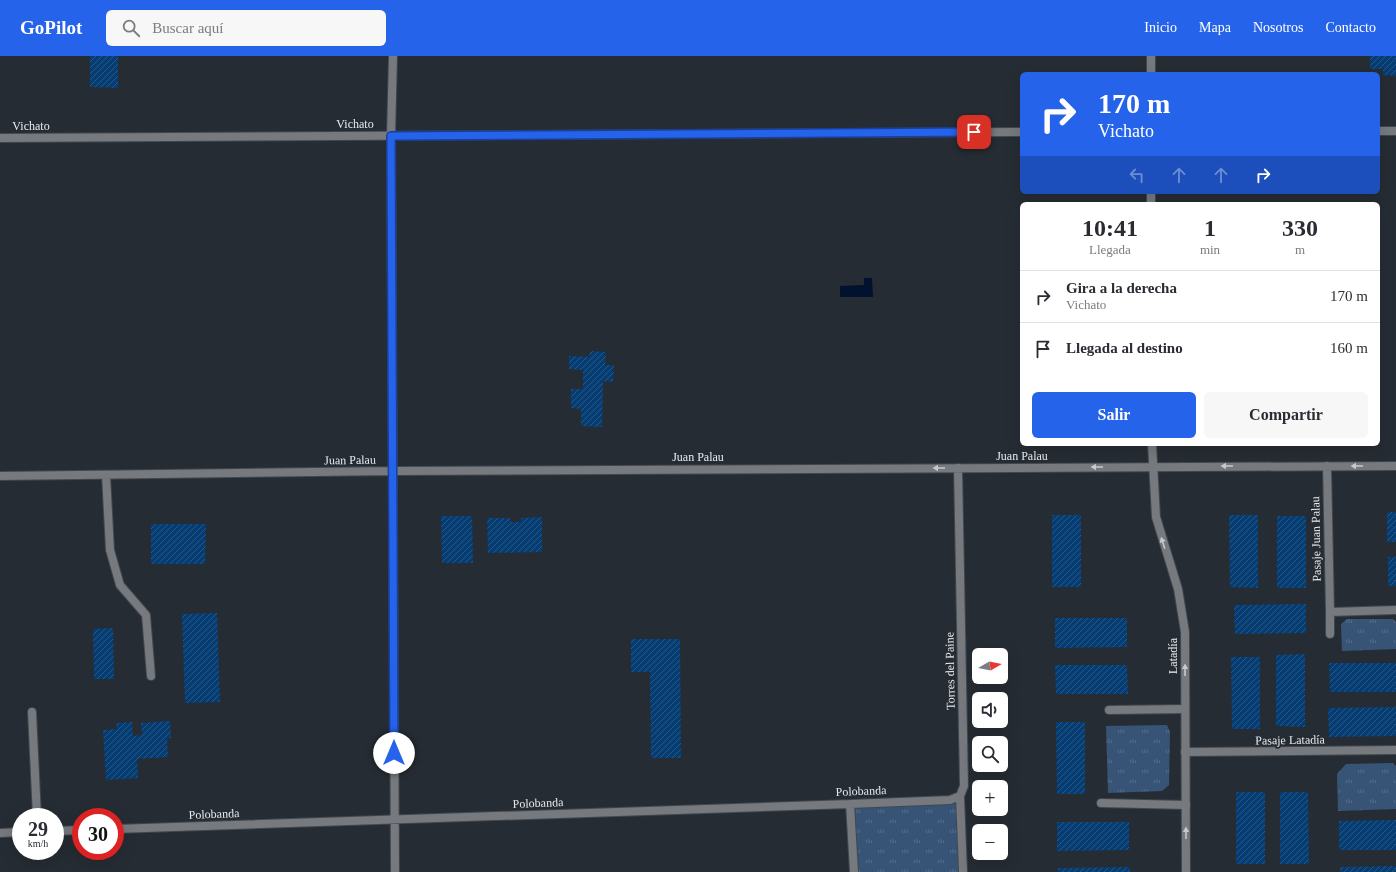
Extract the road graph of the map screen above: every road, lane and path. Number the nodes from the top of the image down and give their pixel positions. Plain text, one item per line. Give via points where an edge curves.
1 (393, 56) edge
2 (1151, 56) edge
3 (1151, 72) edge
4 (1380, 131) edge
5 (1396, 131) edge
6 (1020, 132) edge
7 (391, 136) junction
8 (0, 138) edge
9 (1152, 446) edge
10 (1326, 466) junction
11 (1396, 466) edge
12 (1153, 467) junction
13 (958, 468) junction
14 (393, 471) junction
15 (106, 475) junction
16 (0, 476) edge
17 (1396, 610) edge
18 (1330, 612) junction
19 (1330, 634) dead end
20 (151, 676) dead end
21 (1185, 709) junction
22 (1109, 710) dead end
23 (32, 712) dead end
24 (1396, 750) edge
25 (1185, 752) junction
26 (960, 796) junction
27 (1101, 803) dead end
28 (850, 804) junction
29 (1186, 804) junction
30 (37, 808) edge
31 (395, 820) junction
32 (124, 829) edge
33 (12, 832) edge
34 (0, 833) edge
35 (395, 872) edge
36 (854, 872) edge
37 (963, 872) edge
38 (1186, 872) edge

1 - 7 street
2 - 3 street
4 - 5 street
6 - 7 street, Vichato
7 - 8 street, Vichato
7 - 14 street
9 - 12 street, Latadía
11 -> 10 street, Juan Palau
10 -> 12 street, Juan Palau
10 - 18 street, Pasaje Juan Palau
12 -> 13 street, Juan Palau
21 -> 12 street, Latadía via 1183,612 1156,517
13 -> 14 street, Juan Palau
13 - 26 street, Torres del Paine via 964,786
14 - 15 street, Juan Palau
14 - 31 street
15 - 16 street, Juan Palau
15 - 20 street via 110,550 120,585 146,615
17 - 18 street
18 - 19 street, Pasaje Juan Palau
21 - 22 street
21 - 25 street, Latadía
23 - 30 street
24 - 25 street, Pasaje Latadía
25 - 29 street, Latadía
26 - 28 street, Polobanda via 950,800
26 - 37 street, Torres del Paine
27 - 29 street
28 - 31 street, Polobanda
28 - 36 street
38 -> 29 street, Latadía
31 - 32 street, Polobanda
31 - 35 street
33 - 34 street

